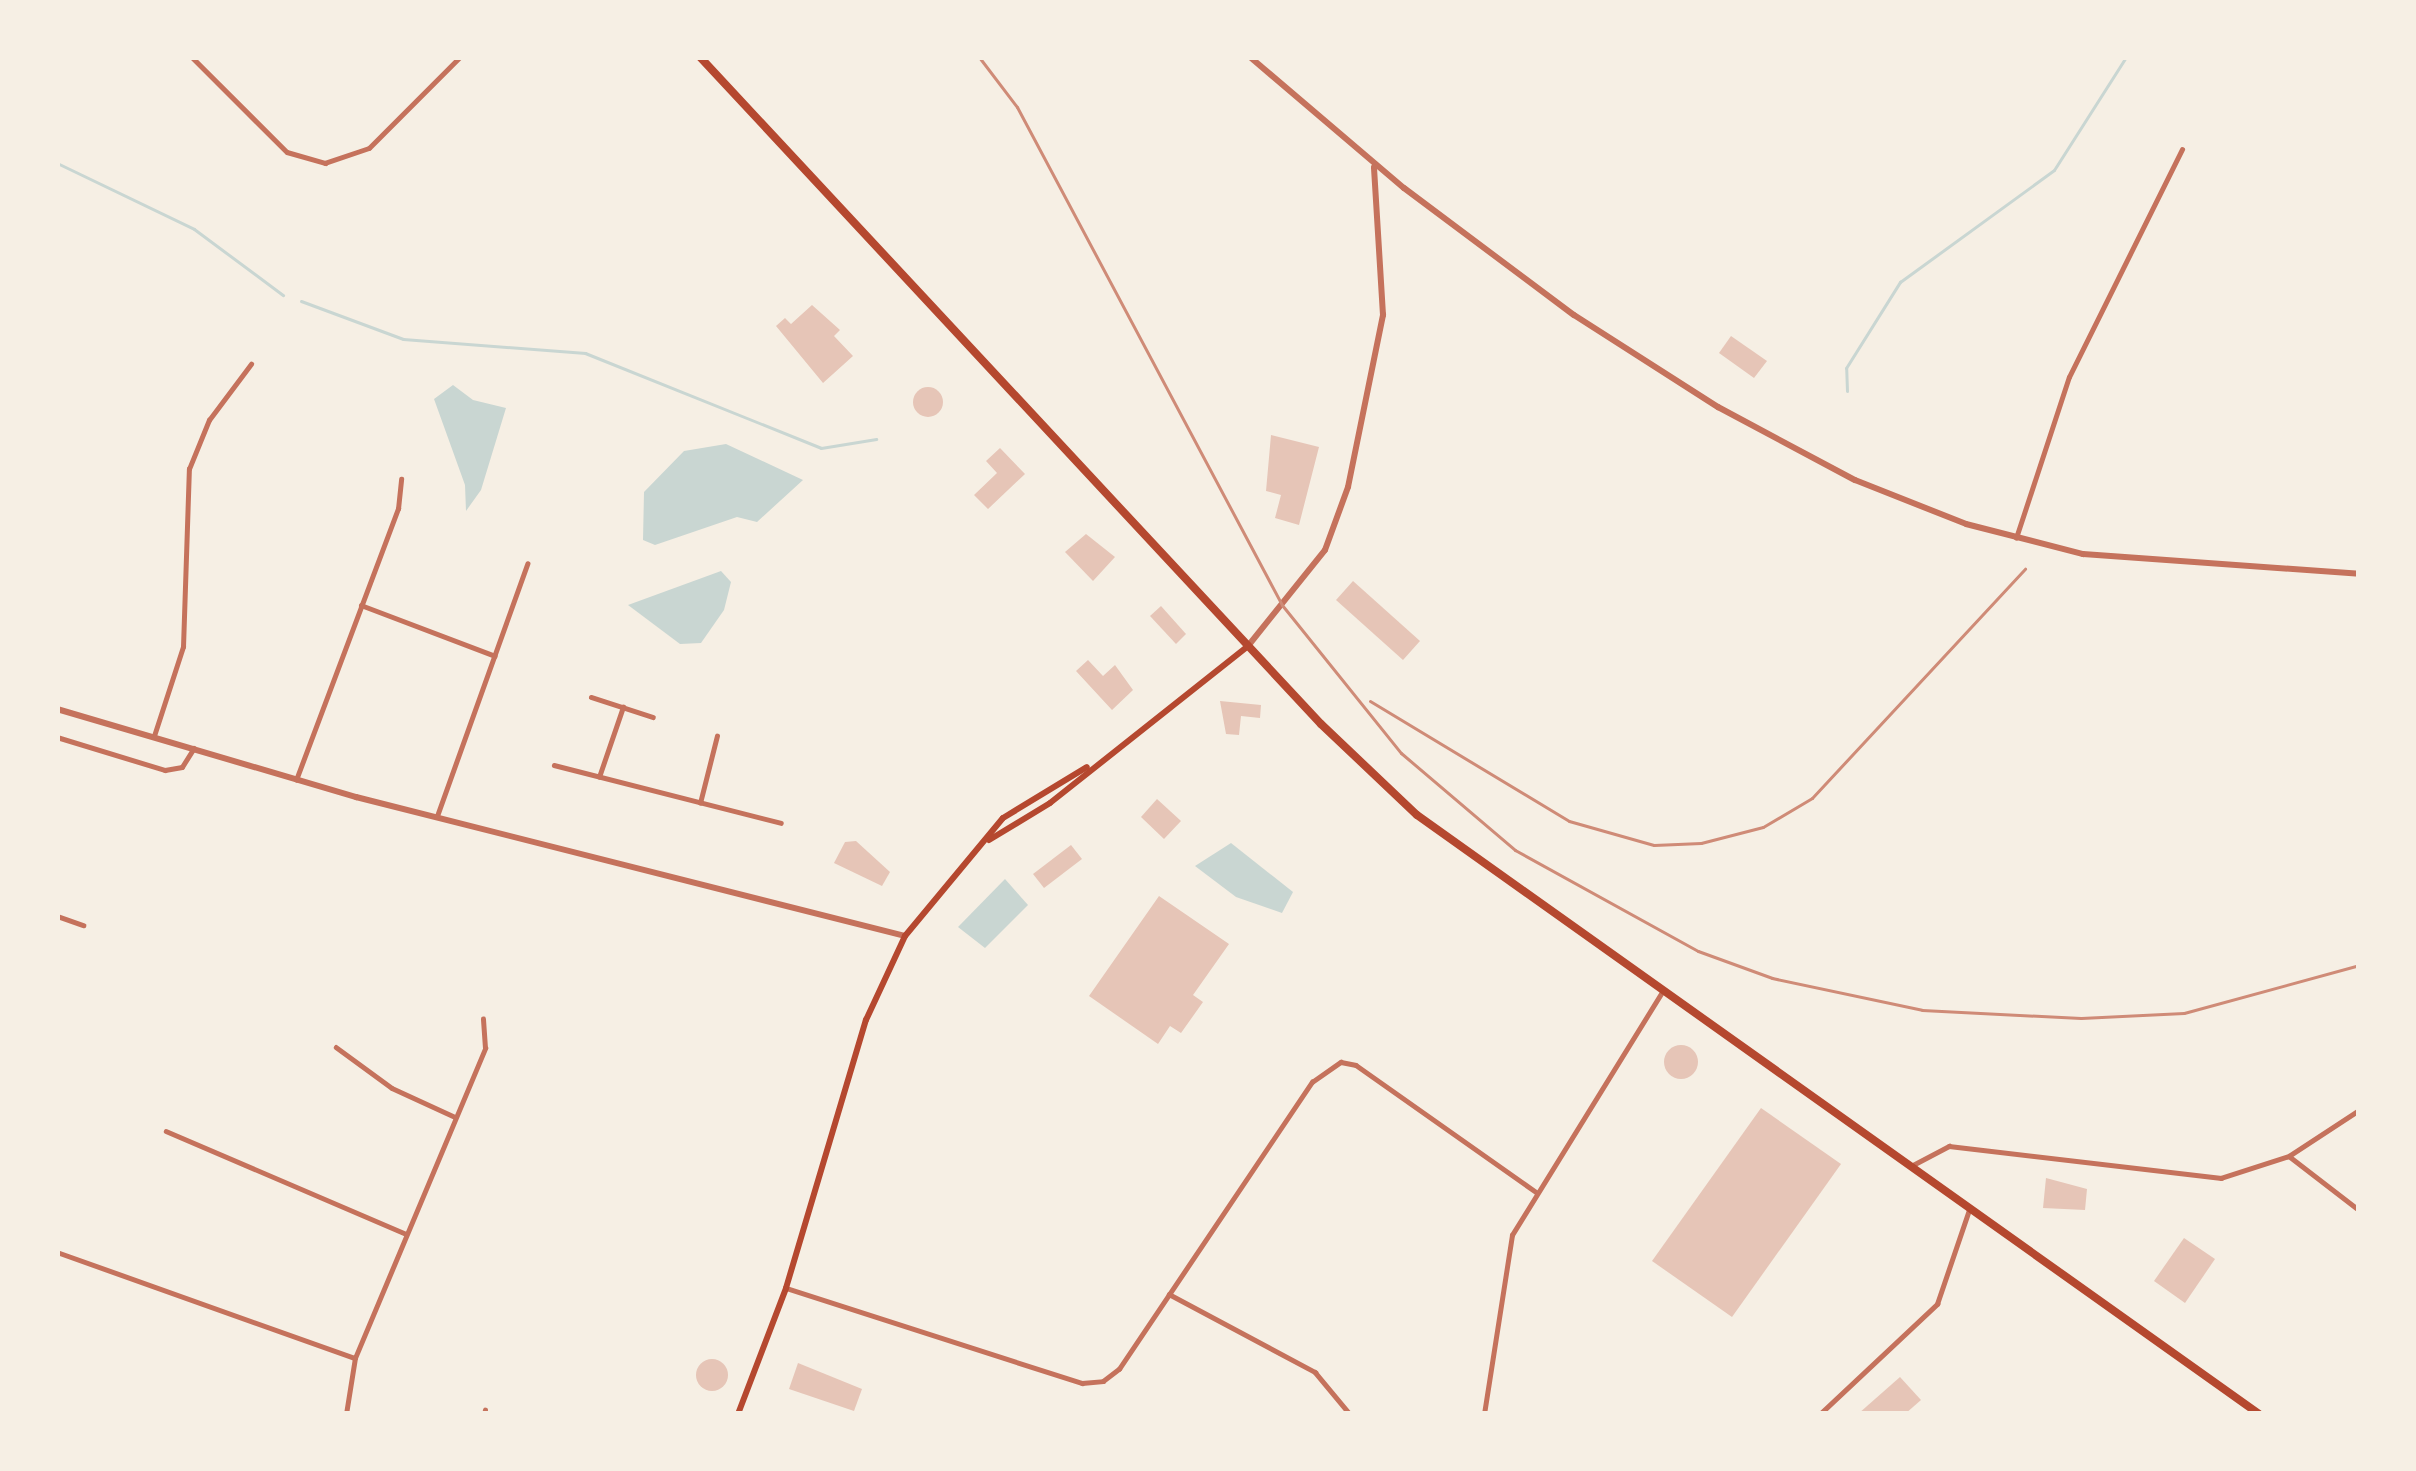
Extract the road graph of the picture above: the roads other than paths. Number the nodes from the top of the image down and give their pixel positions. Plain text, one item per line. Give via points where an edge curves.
1 (192, 57) edge
2 (460, 57) edge
3 (700, 57) edge
4 (1250, 57) edge
5 (2182, 149) dead end
6 (1373, 164) junction
7 (251, 364) dead end
8 (401, 479) dead end
9 (2016, 538) junction
10 (527, 564) dead end
11 (2359, 574) edge
12 (362, 605) junction
13 (1248, 646) junction
14 (495, 656) junction
15 (591, 697) dead end
16 (622, 707) junction
17 (57, 709) edge
18 (653, 717) dead end
19 (154, 736) junction
20 (717, 736) dead end
21 (57, 737) edge
22 (194, 748) junction
23 (554, 765) dead end
24 (1087, 767) junction
25 (599, 777) junction
26 (296, 780) junction
27 (700, 803) junction
28 (437, 816) junction
29 (781, 823) dead end
30 (986, 842) junction
31 (57, 916) edge
32 (83, 925) dead end
33 (905, 936) junction
34 (1662, 992) junction
35 (483, 1018) dead end
36 (336, 1047) dead end
37 (2359, 1110) edge
38 (455, 1117) junction
39 (166, 1131) dead end
40 (2289, 1156) junction
41 (1909, 1168) junction
42 (1536, 1192) junction
43 (1969, 1210) junction
44 (2359, 1210) edge
45 (406, 1234) junction
46 (57, 1252) edge
47 (786, 1288) junction
48 (1169, 1294) junction
49 (355, 1358) junction
50 (346, 1414) edge
51 (738, 1414) edge
52 (1350, 1414) edge
53 (1484, 1414) edge
54 (1820, 1414) edge
55 (2259, 1414) edge

1 - 2 street via 287,152 325,163 369,148
3 - 13 main road
4 - 6 street
5 - 9 street via 2069,376
6 - 9 street via 1564,308 1718,407 1855,480
6 - 13 street via 1384,315 1348,488 1325,550
7 - 19 street via 209,420 189,469 183,647
8 - 12 street
9 - 11 street via 2120,560
10 - 14 street
12 - 14 street
12 - 26 street
13 - 24 main road
13 - 34 main road via 1418,815
14 - 28 street
15 - 16 street
16 - 18 street
16 - 25 street
17 - 19 street
19 - 22 street
20 - 27 street
21 - 22 street via 165,770 182,767
22 - 26 street
23 - 25 street
24 - 30 main road via 1050,803
24 - 30 main road via 1003,818
25 - 27 street
26 - 28 street
27 - 29 street
28 - 33 street
30 - 33 main road
31 - 32 street
33 - 47 main road via 866,1020
34 - 41 main road
34 - 42 street
35 - 38 street via 484,1048
36 - 38 street via 392,1088
37 - 40 street
38 - 45 street
39 - 45 street
40 - 41 street via 2242,1174 2198,1178 1949,1146
40 - 44 street
41 - 43 main road
42 - 48 street via 1356,1065 1336,1063 1312,1082
42 - 53 street via 1502,1264
43 - 54 street via 1937,1304
43 - 55 main road
45 - 49 street
46 - 49 street
47 - 48 street via 1086,1383 1114,1374
47 - 51 main road
48 - 52 street via 1315,1372
49 - 50 street

